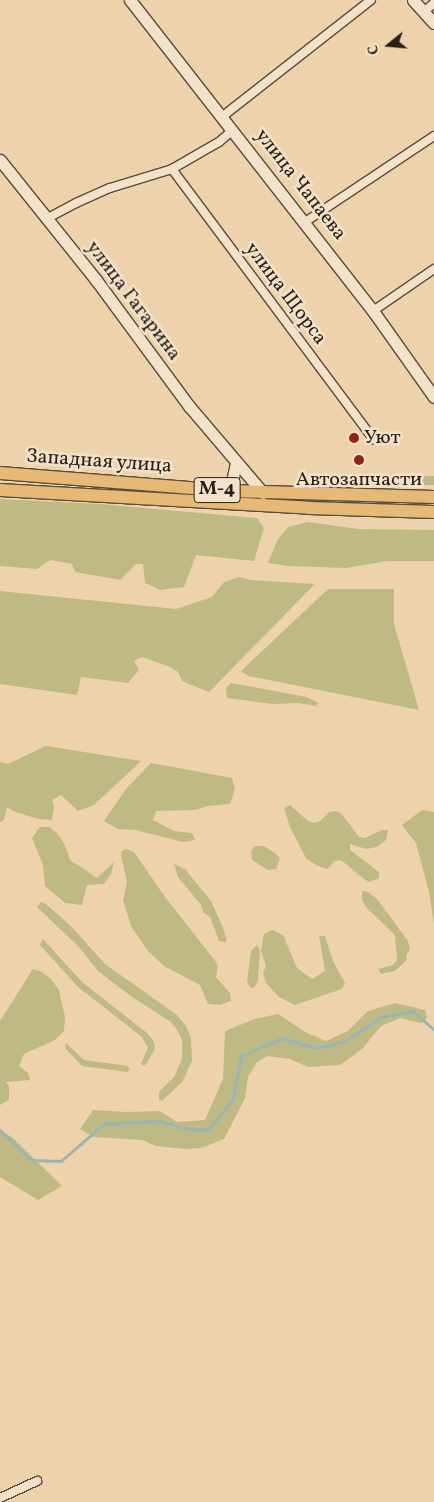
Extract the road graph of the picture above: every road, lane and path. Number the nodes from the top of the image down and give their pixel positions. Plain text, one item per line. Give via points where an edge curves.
1 (130, 0) edge
2 (371, 0) edge
3 (413, 0) edge
4 (434, 3) edge
5 (424, 12) junction
6 (434, 23) edge
7 (223, 116) junction
8 (233, 130) junction
9 (434, 136) edge
10 (0, 160) edge
11 (172, 168) junction
12 (46, 219) junction
13 (305, 222) junction
14 (434, 269) edge
15 (373, 310) junction
16 (434, 397) edge
17 (372, 439) dead end
18 (236, 463) junction
19 (0, 473) edge
20 (0, 490) edge
21 (230, 491) junction
22 (263, 492) junction
23 (434, 497) edge
24 (434, 512) edge
25 (36, 1481) dead end
26 (0, 1498) edge

1 - 7 main road, улица Чапаева
2 - 7 street
3 - 5 main road
4 - 5 street
5 - 6 main road
7 - 8 main road, улица Чапаева
8 - 11 street via 205,151
8 - 13 main road, улица Чапаева
9 - 13 street
10 - 12 main road, улица Гагарина
11 - 12 street via 110,188
11 - 17 street, улица Щорса
12 - 18 main road, улица Гагарина
13 - 15 main road, улица Чапаева
14 - 15 street
15 - 16 main road, улица Чапаева
18 - 21 main road
18 - 22 main road, улица Гагарина
19 - 21 main road, Западная улица / М-4
20 - 24 main road, Западная улица / М-4
21 - 22 main road, Западная улица / М-4
22 - 23 main road, Западная улица / М-4
25 - 26 street

